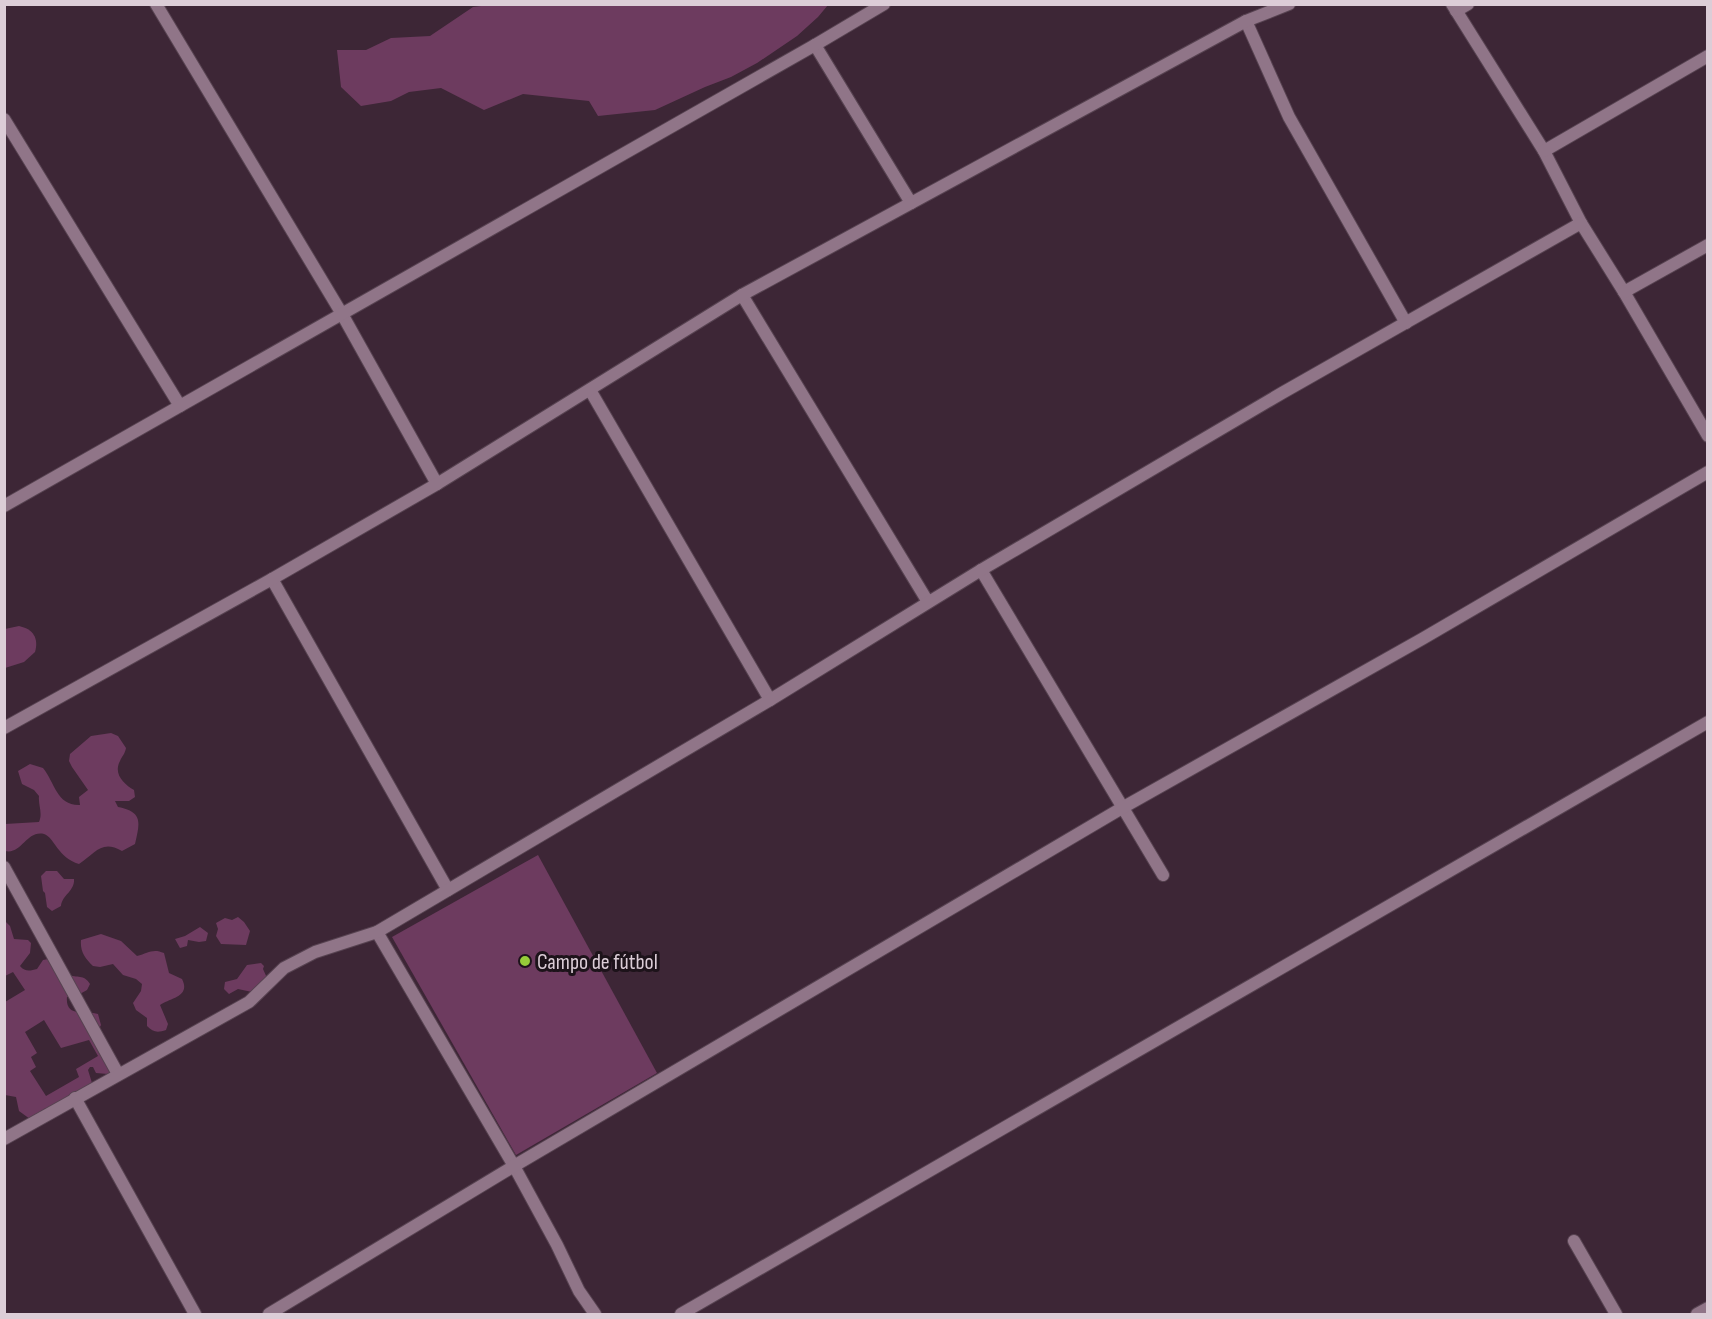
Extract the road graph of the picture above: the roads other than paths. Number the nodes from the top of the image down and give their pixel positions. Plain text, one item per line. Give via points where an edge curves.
1 (156, 4) edge
2 (884, 4) edge
3 (1289, 4) edge
4 (1468, 4) edge
5 (1454, 8) edge
6 (1246, 21) junction
7 (815, 45) junction
8 (1707, 56) edge
9 (4, 119) edge
10 (1544, 151) junction
11 (911, 203) junction
12 (1581, 223) junction
13 (1707, 245) edge
14 (1624, 292) junction
15 (742, 296) junction
16 (342, 314) junction
17 (1406, 323) junction
18 (590, 390) junction
19 (180, 406) junction
20 (1707, 436) edge
21 (1707, 472) edge
22 (437, 484) junction
23 (4, 506) edge
24 (981, 570) junction
25 (272, 579) junction
26 (928, 602) junction
27 (770, 700) junction
28 (1707, 722) edge
29 (4, 728) edge
30 (1122, 808) junction
31 (4, 867) edge
32 (1163, 875) dead end
33 (448, 890) junction
34 (376, 932) junction
35 (118, 1074) junction
36 (75, 1098) junction
37 (4, 1138) edge
38 (513, 1166) junction
39 (1574, 1241) dead end
40 (1707, 1308) edge
41 (195, 1314) edge
42 (269, 1314) edge
43 (595, 1314) edge
44 (681, 1314) edge
45 (1616, 1314) edge
46 (1697, 1314) edge

1 - 16 street
2 - 7 street
3 - 6 street
4 - 5 street
5 - 10 street
6 - 11 street
6 - 17 street via 1289,117
7 - 11 street
7 - 16 street
8 - 10 street
9 - 19 street
10 - 12 street
11 - 15 street
12 - 14 street
12 - 17 street
13 - 14 street
14 - 20 street
15 - 18 street
15 - 26 street
16 - 19 street
16 - 22 street
17 - 24 street
18 - 22 street
18 - 27 street
19 - 23 street
21 - 30 street
22 - 25 street
24 - 26 street
24 - 30 street
25 - 29 street
25 - 33 street
26 - 27 street
27 - 33 street
28 - 44 street
30 - 32 street
30 - 38 street
31 - 35 street
33 - 34 street
34 - 35 street via 315,952 284,968 249,1002
34 - 38 street
35 - 36 street
36 - 37 street
36 - 41 street
38 - 42 street
38 - 43 street
39 - 45 street
40 - 46 street

